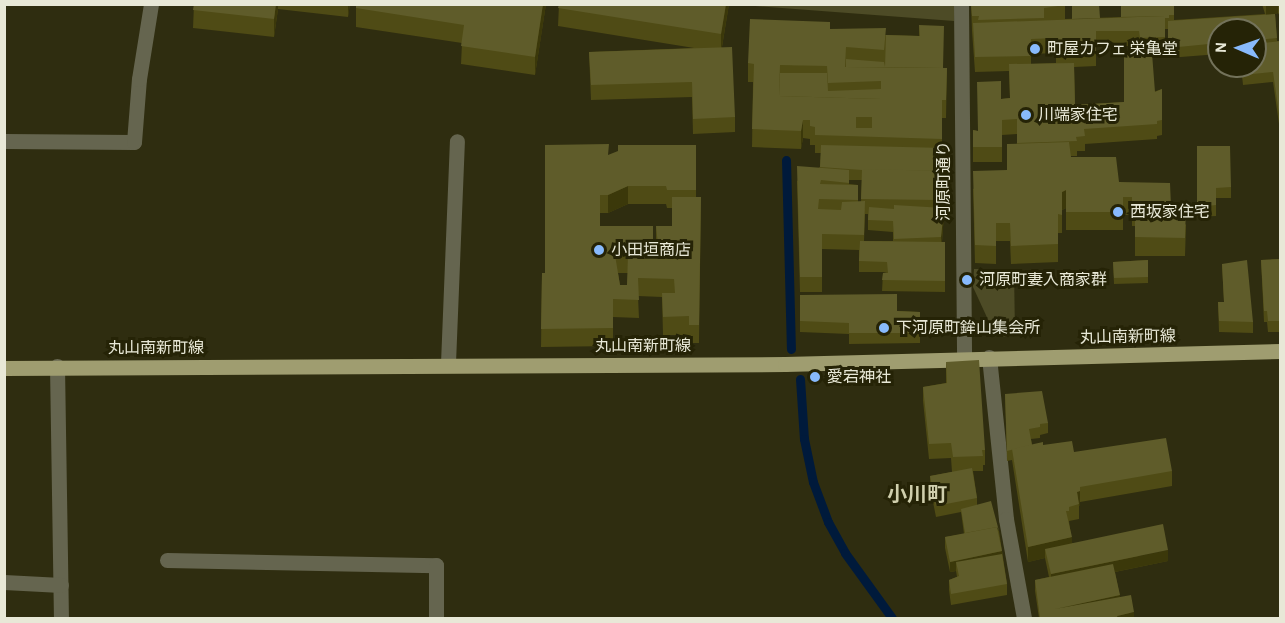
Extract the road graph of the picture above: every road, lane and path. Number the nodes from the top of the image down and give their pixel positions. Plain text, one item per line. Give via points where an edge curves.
1 (151, 4) edge
2 (961, 4) edge
3 (4, 141) edge
4 (457, 141) dead end
5 (1281, 351) edge
6 (989, 357) junction
7 (964, 358) junction
8 (448, 363) junction
9 (57, 366) junction
10 (4, 368) edge
11 (167, 560) dead end
12 (4, 582) edge
13 (61, 585) junction
14 (61, 618) edge
15 (436, 618) edge
16 (1024, 618) edge

1 - 3 street via 134,142
2 - 7 street, 河原町通り
4 - 8 street
5 - 6 main road, 丸山南新町線
6 - 7 main road, 丸山南新町線
6 - 16 street via 1006,519
7 - 8 main road, 丸山南新町線 via 785,364
8 - 9 main road, 丸山南新町線
9 - 10 main road, 丸山南新町線
9 - 13 street
11 - 15 street via 436,565
12 - 13 street
13 - 14 street

